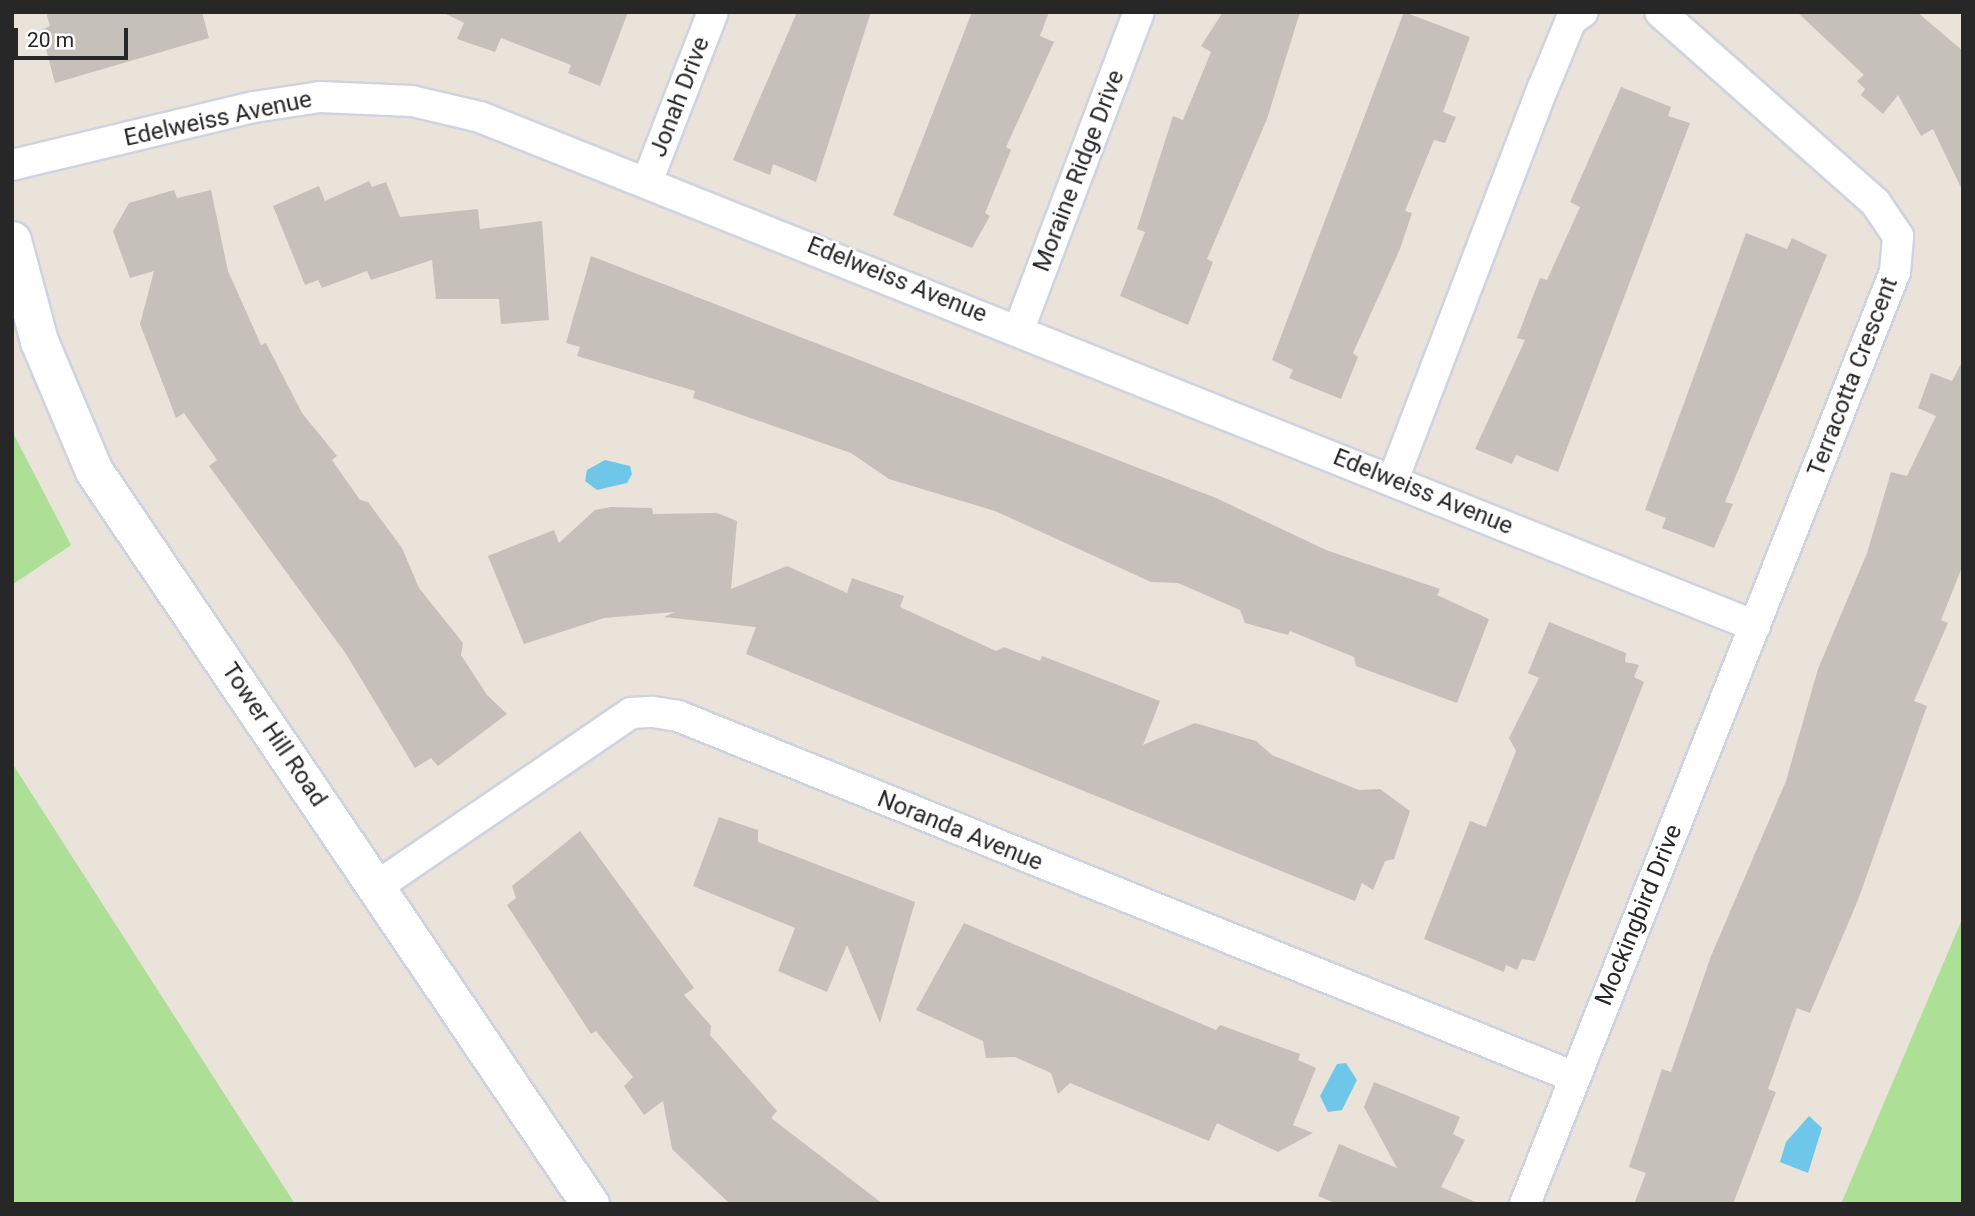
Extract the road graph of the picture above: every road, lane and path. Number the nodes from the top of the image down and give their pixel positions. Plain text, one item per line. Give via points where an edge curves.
1 (713, 12) edge
2 (1139, 12) edge
3 (1583, 12) edge
4 (1660, 12) edge
5 (12, 165) edge
6 (647, 182) junction
7 (12, 240) edge
8 (1019, 329) junction
9 (1393, 480) junction
10 (1755, 626) junction
11 (376, 887) junction
12 (1574, 1077) junction
13 (590, 1204) edge
14 (1525, 1204) edge

1 - 6 street, Jonah Drive
2 - 8 street, Moraine Ridge Drive
3 - 9 street via 1571,20
4 - 10 street, Terracotta Crescent via 1876,203 1898,236 1895,272
5 - 6 street, Edelweiss Avenue via 254,107 360,96 480,117
6 - 8 street, Edelweiss Avenue
7 - 11 street, Tower Hill Road via 39,341 94,471
8 - 9 street, Edelweiss Avenue
9 - 10 street, Edelweiss Avenue
10 - 12 street, Mockingbird Drive
11 - 12 street, Noranda Avenue via 631,713 665,714
11 - 13 street, Tower Hill Road
12 - 14 street, Mockingbird Drive

